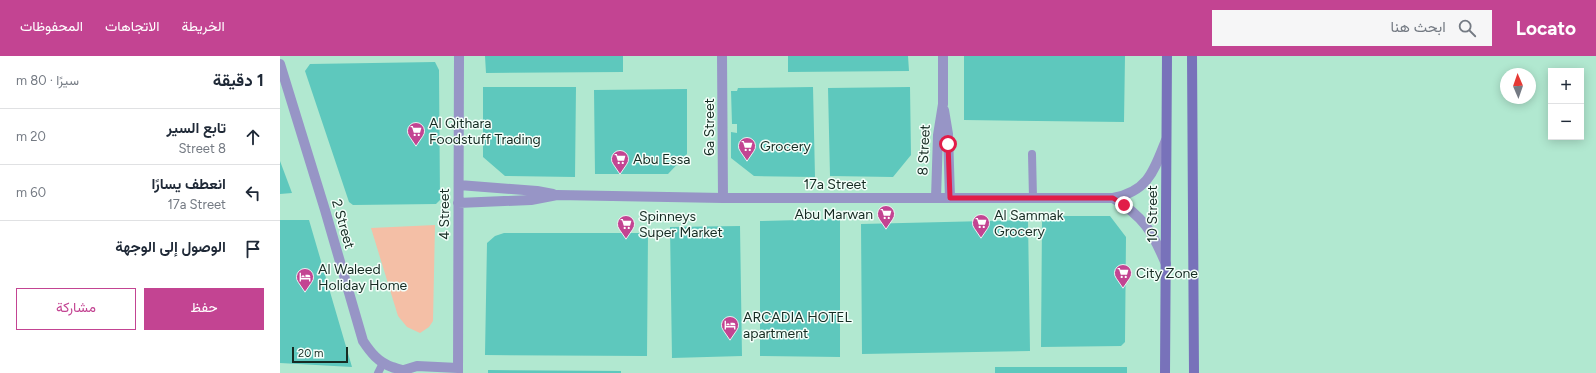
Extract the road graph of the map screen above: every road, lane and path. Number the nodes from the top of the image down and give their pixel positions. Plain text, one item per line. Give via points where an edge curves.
1 (459, 56) edge
2 (722, 56) edge
3 (943, 56) edge
4 (1167, 56) edge
5 (1192, 56) edge
6 (280, 64) edge
7 (943, 104) junction
8 (1166, 140) junction
9 (1032, 154) dead end
10 (459, 185) junction
11 (557, 195) junction
12 (723, 198) junction
13 (936, 198) junction
14 (950, 198) junction
15 (1033, 198) junction
16 (1113, 198) junction
17 (458, 203) junction
18 (1166, 264) junction
19 (383, 363) junction
20 (458, 371) edge
21 (405, 372) edge
22 (378, 373) edge
23 (1165, 373) edge
24 (1194, 373) edge

1 - 10 street, 4 Street
2 - 12 street, 6a Street
3 - 7 street, 8 Street
4 - 8 main road, 10 Street
5 - 24 main road
6 - 19 street, 2 Street via 363,342 371,354
7 - 13 street, 8 Street via 938,134
7 - 14 street, 8 Street via 948,134
8 - 16 street, 17a Street via 1153,173 1146,182 1137,191
8 - 18 main road, 10 Street
9 - 15 lane
10 - 11 street
10 - 17 street, 4 Street
11 - 12 street, 17a Street
11 - 17 street via 531,200
12 - 13 street, 17a Street
13 - 14 street, 17a Street
14 - 15 street, 17a Street
15 - 16 street, 17a Street
16 - 18 street via 1132,211 1151,231
17 - 20 street, 4 Street
18 - 23 main road, 10 Street
19 - 21 street, 2 Street
19 - 22 lane
20 - 21 street, 2 Street via 418,366

